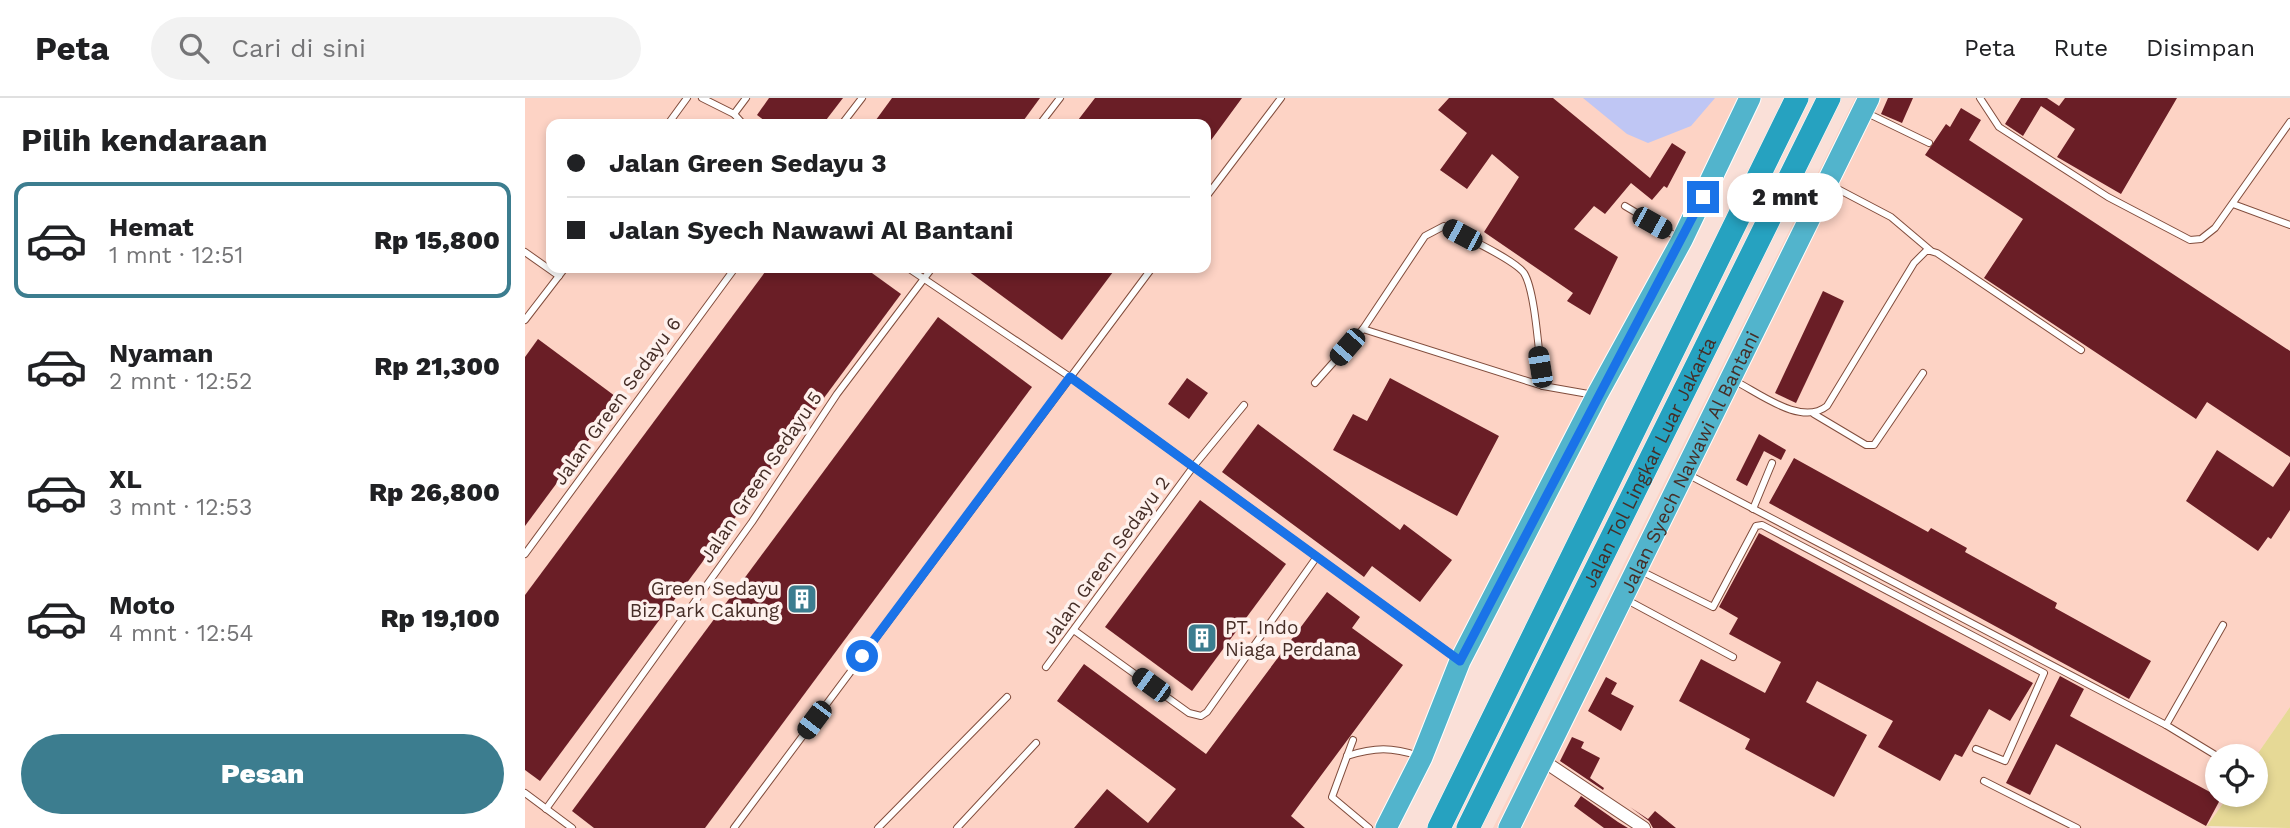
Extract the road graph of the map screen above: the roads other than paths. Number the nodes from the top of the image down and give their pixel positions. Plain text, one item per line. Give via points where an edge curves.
1 (687, 98) edge
2 (702, 98) edge
3 (746, 98) edge
4 (862, 98) edge
5 (1060, 98) edge
6 (1280, 98) edge
7 (1751, 98) edge
8 (1797, 98) edge
9 (1980, 98) edge
10 (1828, 99) edge
11 (1866, 105) edge
12 (734, 114) junction
13 (672, 119) edge
14 (738, 119) edge
15 (846, 119) edge
16 (1044, 119) edge
17 (2290, 122) edge
18 (1929, 143) dead end
19 (1827, 183) junction
20 (1211, 190) edge
21 (2233, 204) junction
22 (1625, 206) dead end
23 (2290, 225) edge
24 (1682, 240) junction
25 (1930, 250) junction
26 (525, 252) edge
27 (546, 267) edge
28 (555, 273) edge
29 (561, 273) edge
30 (731, 273) edge
31 (915, 273) edge
32 (928, 273) edge
33 (1149, 273) edge
34 (559, 276) junction
35 (923, 279) junction
36 (525, 320) edge
37 (1363, 329) junction
38 (2081, 350) dead end
39 (1923, 373) dead end
40 (1070, 377) junction
41 (1731, 379) junction
42 (1315, 383) dead end
43 (1543, 386) junction
44 (1597, 395) junction
45 (1244, 405) dead end
46 (1814, 414) junction
47 (1772, 463) dead end
48 (1193, 467) junction
49 (1683, 472) junction
50 (1752, 509) junction
51 (525, 554) edge
52 (1316, 558) junction
53 (1635, 568) junction
54 (1621, 597) junction
55 (2223, 625) dead end
56 (1076, 631) junction
57 (1733, 657) dead end
58 (1460, 661) junction
59 (1046, 667) dead end
60 (1007, 697) dead end
61 (2166, 725) junction
62 (1353, 740) dead end
63 (1036, 743) dead end
64 (1976, 748) dead end
65 (2205, 749) edge
66 (1347, 756) junction
67 (1422, 757) junction
68 (1542, 760) junction
69 (1984, 782) dead end
70 (525, 793) edge
71 (546, 809) junction
72 (572, 828) edge
73 (734, 828) edge
74 (878, 828) edge
75 (957, 828) edge
76 (1369, 828) edge
77 (1386, 828) edge
78 (1439, 828) edge
79 (1468, 828) edge
80 (1509, 828) edge
81 (1644, 828) edge
82 (2077, 828) edge

1 - 13 lane
2 - 12 lane
3 - 12 lane
4 - 15 lane
5 - 16 lane
6 - 20 lane
7 - 24 highway
8 - 78 highway, Jalan Tol Lingkar Luar Jakarta
9 - 21 lane via 1999,127 2108,197 2181,237 2200,239
10 - 79 highway, Jalan Tol Lingkar Luar Jakarta
11 - 18 lane
11 - 19 highway, Jalan Syech Nawawi Al Bantani
12 - 14 lane
17 - 21 lane
19 - 25 lane via 1891,217
19 - 41 highway, Jalan Syech Nawawi Al Bantani
21 - 23 lane
22 - 24 lane
24 - 44 highway
25 - 38 lane
25 - 46 lane via 1924,250 1914,263 1827,406
26 - 27 lane
28 - 34 lane
29 - 34 lane
30 - 51 lane, Jalan Green Sedayu 6
31 - 35 lane
32 - 35 lane, Jalan Green Sedayu 5
33 - 40 lane
34 - 36 lane
35 - 40 lane
35 - 71 lane, Jalan Green Sedayu 5
37 - 42 lane
37 - 43 lane
37 - 43 lane via 1425,236 1444,226 1524,272
39 - 46 lane via 1874,445 1866,445
40 - 48 lane
40 - 73 lane
41 - 46 lane via 1796,411
41 - 49 highway, Jalan Syech Nawawi Al Bantani
43 - 44 lane
44 - 58 highway
45 - 48 lane, Jalan Green Sedayu 2
47 - 50 lane
48 - 52 lane
48 - 56 lane, Jalan Green Sedayu 2
49 - 50 lane
49 - 53 highway, Jalan Syech Nawawi Al Bantani
50 - 61 lane
52 - 56 lane via 1201,716 1189,713
52 - 58 lane
53 - 54 highway, Jalan Syech Nawawi Al Bantani
53 - 64 lane via 1713,607 1756,526 1762,524 2045,673 2005,761
54 - 57 lane
54 - 68 highway, Jalan Syech Nawawi Al Bantani
55 - 61 lane
56 - 59 lane, Jalan Green Sedayu 2
58 - 67 highway
60 - 74 lane
61 - 65 lane
62 - 66 lane
63 - 75 lane
66 - 67 lane via 1395,748
66 - 76 lane via 1332,797
67 - 77 highway
68 - 80 highway, Jalan Syech Nawawi Al Bantani
68 - 81 street
69 - 82 lane
70 - 71 lane
71 - 72 lane

